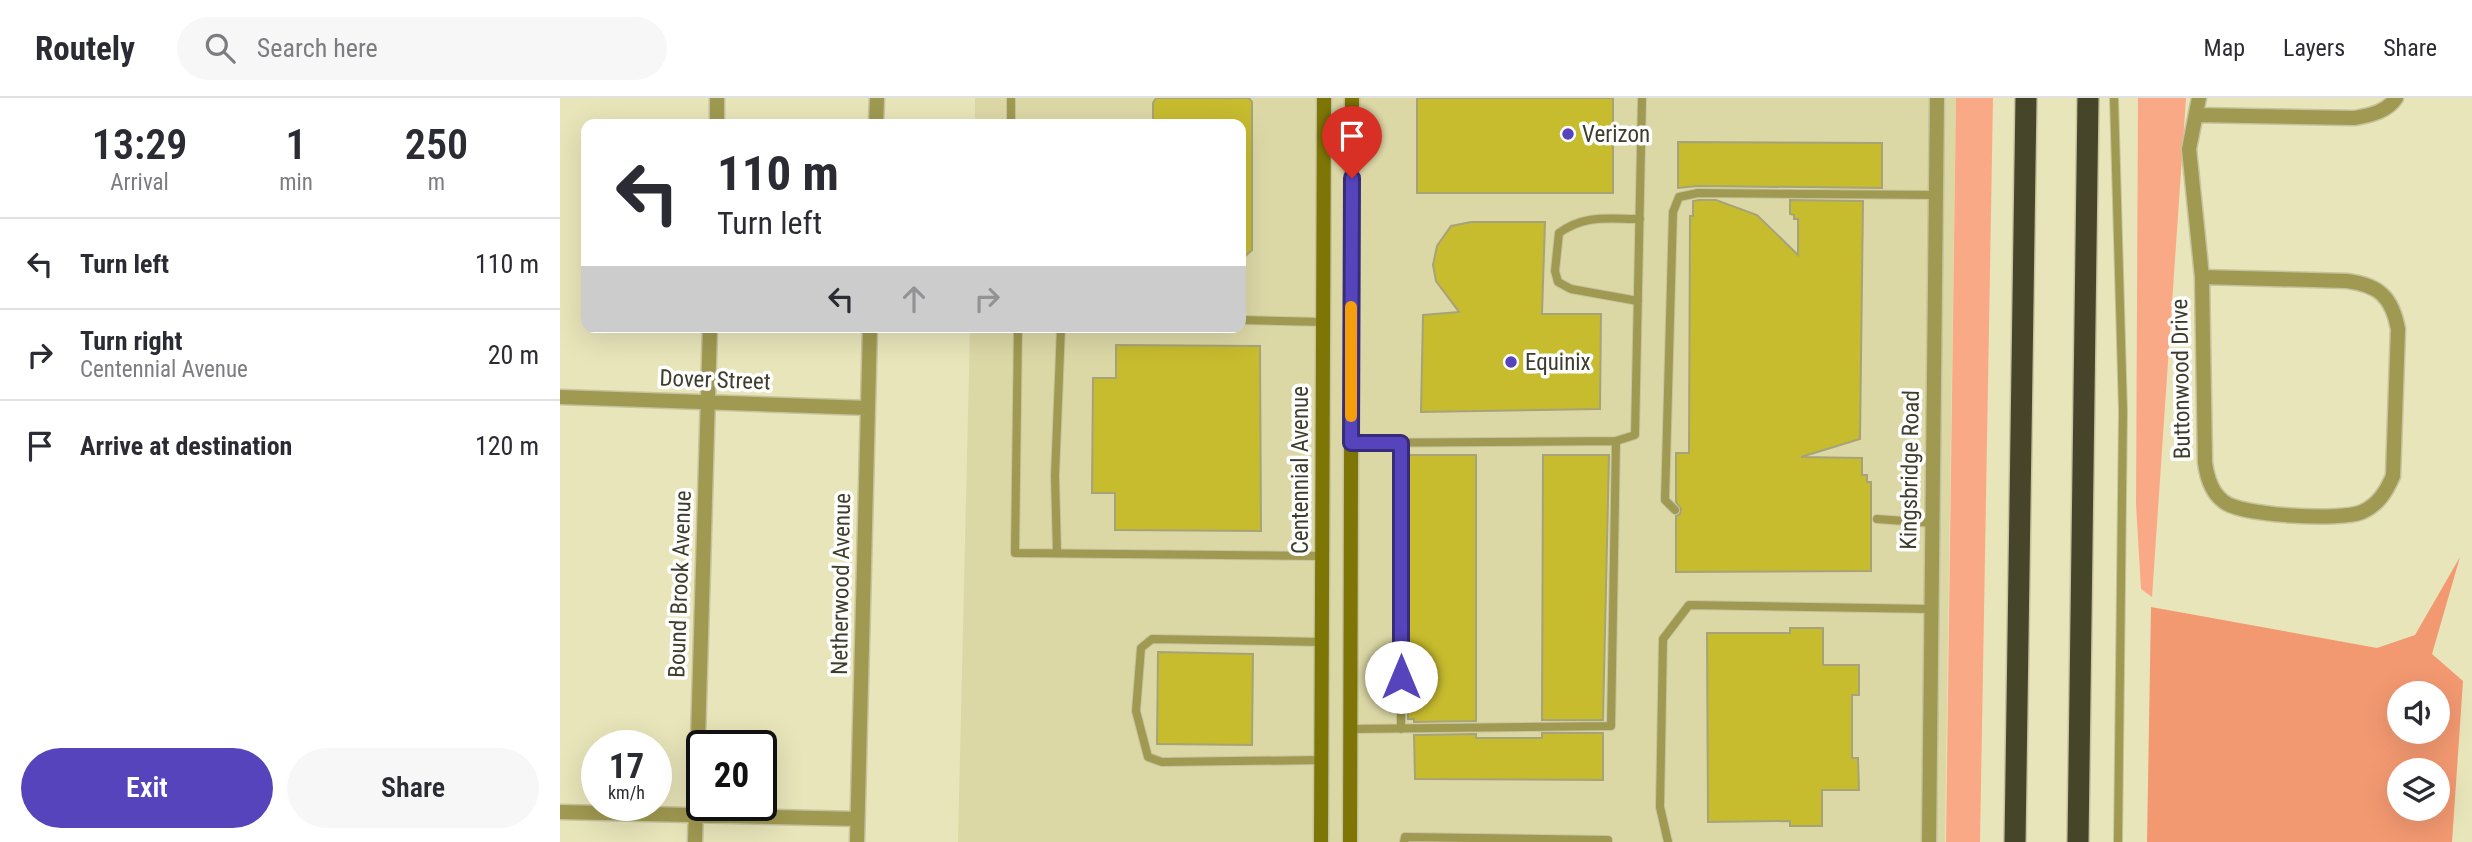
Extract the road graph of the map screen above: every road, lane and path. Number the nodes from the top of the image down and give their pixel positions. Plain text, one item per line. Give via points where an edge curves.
1 (718, 98) edge
2 (877, 98) edge
3 (1011, 98) edge
4 (1324, 98) edge
5 (1352, 98) edge
6 (1642, 98) edge
7 (1937, 98) edge
8 (2026, 98) edge
9 (2088, 98) edge
10 (2114, 98) edge
11 (2199, 98) edge
12 (2396, 98) edge
13 (2197, 115) junction
14 (717, 119) edge
15 (876, 119) edge
16 (1011, 119) edge
17 (1936, 195) junction
18 (1640, 219) junction
19 (2202, 277) junction
20 (1638, 301) junction
21 (1246, 320) edge
22 (1323, 322) junction
23 (710, 333) edge
24 (870, 333) edge
25 (1018, 333) edge
26 (1061, 333) edge
27 (560, 397) edge
28 (708, 402) junction
29 (868, 408) junction
30 (1616, 441) junction
31 (1351, 443) junction
32 (1401, 443) junction
33 (1675, 510) dead end
34 (1877, 519) dead end
35 (1932, 523) junction
36 (1057, 554) junction
37 (1322, 556) junction
38 (1931, 609) junction
39 (1322, 642) junction
40 (1351, 729) junction
41 (1401, 729) junction
42 (698, 730) edge
43 (1321, 760) junction
44 (560, 812) edge
45 (686, 815) edge
46 (777, 818) edge
47 (857, 820) junction
48 (695, 821) edge
49 (695, 842) edge
50 (857, 842) edge
51 (1321, 842) edge
52 (1350, 842) edge
53 (1404, 842) edge
54 (1608, 842) edge
55 (1668, 842) edge
56 (1929, 842) edge
57 (2015, 842) edge
58 (2078, 842) edge
59 (2118, 842) edge

1 - 14 street
2 - 15 street
3 - 16 lane
4 - 22 main road, Centennial Avenue
5 - 31 main road
6 - 18 lane
7 - 17 street, Kingsbridge Road
8 - 57 highway
9 - 58 highway
10 - 59 lane via 2123,411
11 - 13 street, Buttonwood Drive
12 - 13 street via 2377,114 2355,118
13 - 19 street, Buttonwood Drive via 2189,149
17 - 33 lane via 1699,193 1679,197 1673,212 1665,500
17 - 35 street, Kingsbridge Road
18 - 20 lane
18 - 20 lane via 1572,223 1559,233 1555,271 1558,282 1571,289
19 - 19 street, Buttonwood Drive via 2205,463 2207,477 2222,501 2256,513 2343,516 2372,507 2393,476 2398,329 2387,298 2376,288 2347,281
20 - 30 lane via 1635,435
21 - 22 lane
22 - 37 main road, Centennial Avenue
23 - 28 street, Bound Brook Avenue
24 - 29 street, Netherwood Avenue
25 - 36 lane via 1015,553
26 - 36 lane
27 - 28 street, Dover Street
28 - 29 street, Dover Street
28 - 42 street, Bound Brook Avenue
29 - 47 street, Netherwood Avenue
30 - 32 lane
30 - 41 lane via 1611,726
31 - 32 lane
31 - 40 main road
32 - 41 lane
34 - 35 lane
35 - 38 street, Kingsbridge Road
36 - 37 lane
37 - 39 main road, Centennial Avenue
38 - 55 lane via 1689,605 1663,639 1660,807
38 - 56 street, Kingsbridge Road
39 - 43 main road, Centennial Avenue
39 - 43 lane via 1152,639 1141,648 1136,711 1148,757 1162,762
40 - 41 lane
40 - 52 main road
43 - 51 main road, Centennial Avenue
44 - 45 street
46 - 47 street
47 - 50 street, Netherwood Avenue
48 - 49 street, Bound Brook Avenue
53 - 54 lane via 1405,837

